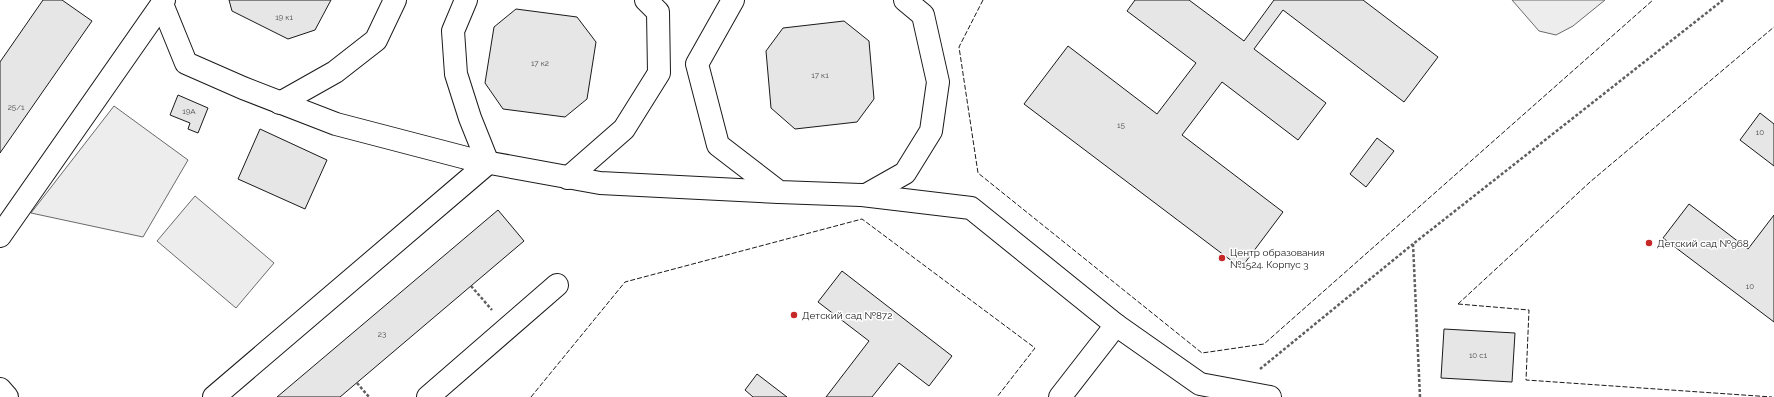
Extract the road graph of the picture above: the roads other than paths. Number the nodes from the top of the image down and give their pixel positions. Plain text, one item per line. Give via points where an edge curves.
1 (395, 0) edge
2 (466, 0) edge
3 (646, 0) edge
4 (733, 0) edge
5 (905, 0) edge
6 (163, 2) edge
7 (280, 103) junction
8 (488, 163) junction
9 (568, 178) junction
10 (779, 192) junction
11 (862, 195) junction
12 (0, 236) edge
13 (557, 285) dead end
14 (1116, 325) junction
15 (0, 388) edge
16 (6, 397) edge
17 (214, 397) edge
18 (428, 397) edge
19 (1060, 397) edge
20 (1270, 397) edge

1 - 7 lane via 376,40 335,72
2 - 8 lane via 453,31 456,74
3 - 9 lane via 658,12 659,73 624,129
4 - 10 lane via 697,64 718,145
5 - 11 lane via 922,15 938,82 931,132 905,173
6 - 7 lane via 186,63
6 - 12 lane
7 - 8 lane via 336,124
8 - 9 lane
8 - 17 lane
9 - 10 lane via 600,183
10 - 11 lane
11 - 14 lane via 971,208
13 - 18 lane
14 - 19 lane
14 - 20 lane via 1200,384
15 - 16 lane

